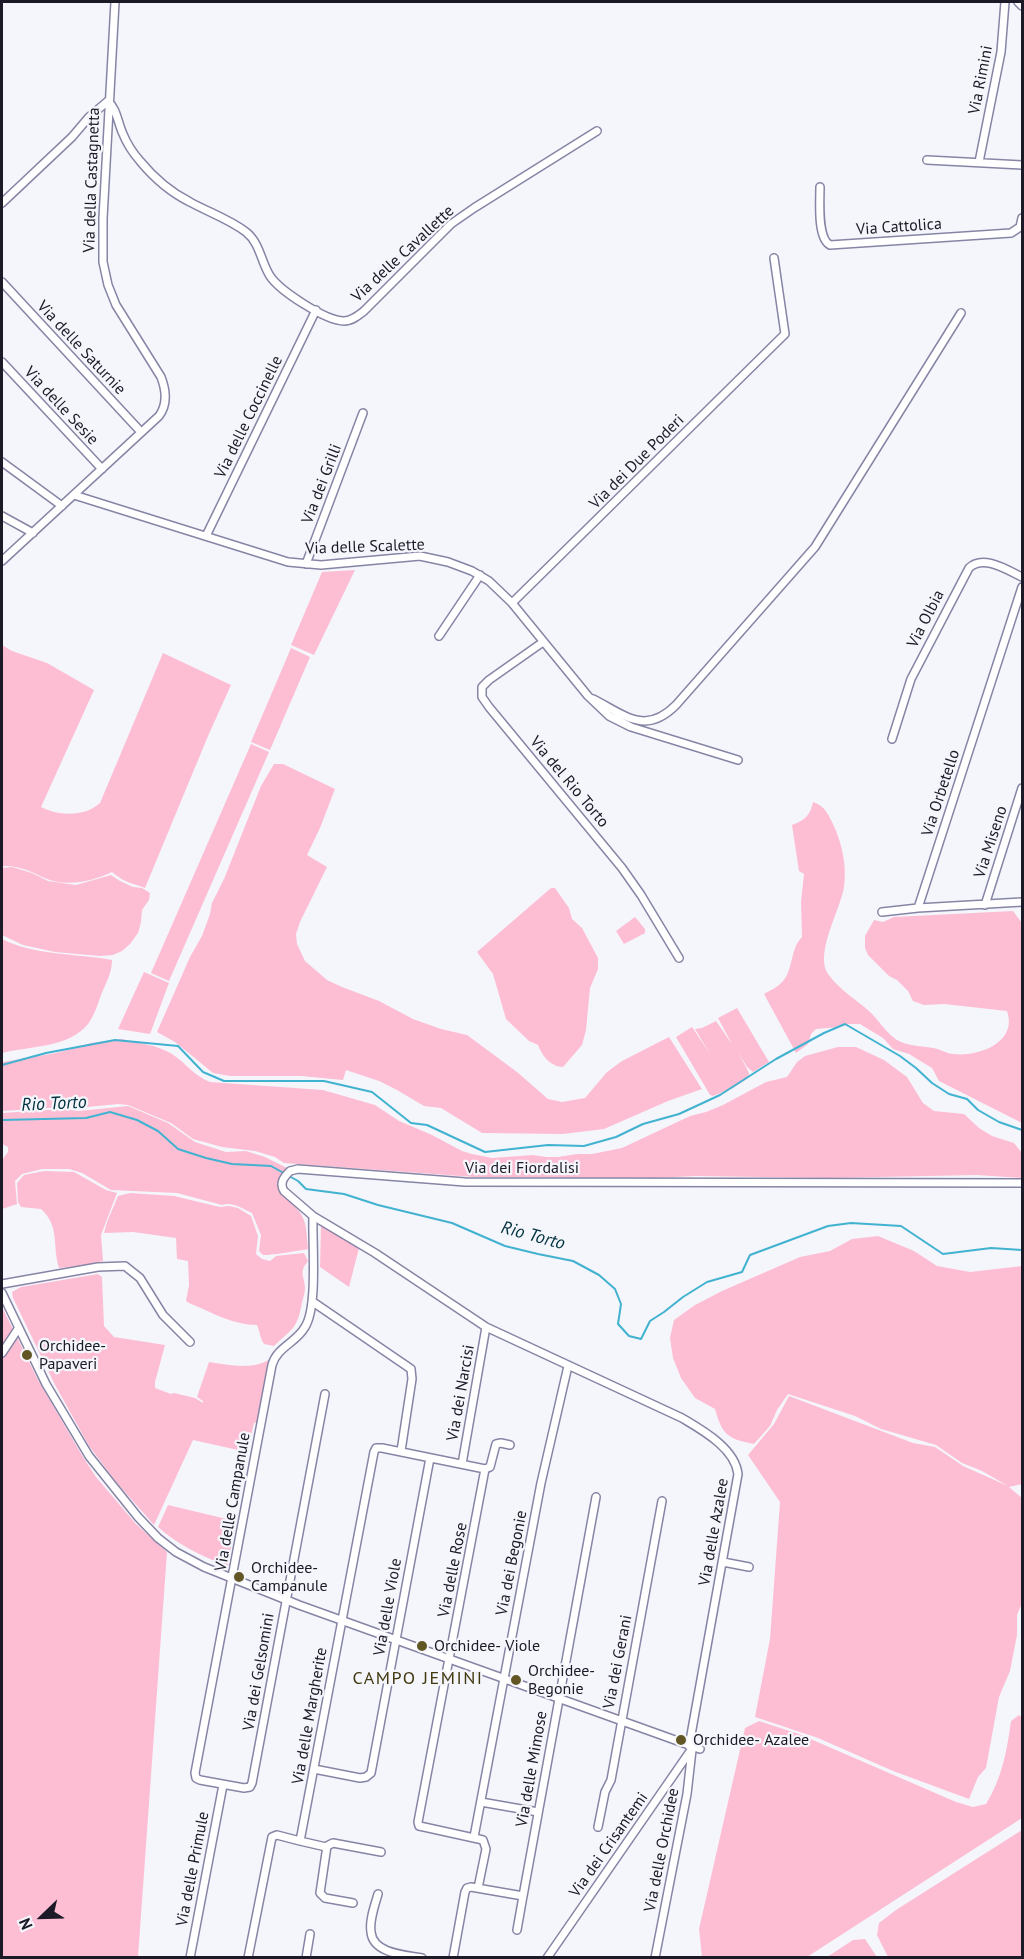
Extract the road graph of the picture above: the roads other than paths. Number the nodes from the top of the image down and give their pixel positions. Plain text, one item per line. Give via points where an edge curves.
1 (115, 2) edge
2 (1005, 2) edge
3 (1018, 2) edge
4 (1023, 6) edge
5 (108, 101) junction
6 (597, 131) dead end
7 (927, 160) dead end
8 (979, 162) junction
9 (1023, 165) edge
10 (820, 187) dead end
11 (2, 203) edge
12 (1023, 218) edge
13 (774, 258) dead end
14 (2, 282) edge
15 (316, 310) junction
16 (961, 313) dead end
17 (2, 362) edge
18 (363, 413) dead end
19 (141, 432) junction
20 (2, 462) edge
21 (102, 469) junction
22 (74, 495) junction
23 (62, 506) junction
24 (2, 516) edge
25 (33, 533) junction
26 (206, 536) junction
27 (3, 557) edge
28 (306, 564) junction
29 (480, 575) junction
30 (1023, 577) edge
31 (1023, 587) edge
32 (512, 603) junction
33 (439, 636) dead end
34 (543, 642) junction
35 (588, 696) junction
36 (892, 739) dead end
37 (738, 760) dead end
38 (1023, 788) edge
39 (1023, 902) edge
40 (985, 905) junction
41 (918, 908) junction
42 (882, 912) dead end
43 (679, 958) dead end
44 (1023, 1182) edge
45 (313, 1216) junction
46 (2, 1284) edge
47 (2, 1293) edge
48 (313, 1302) junction
49 (486, 1327) junction
50 (18, 1329) junction
51 (189, 1342) dead end
52 (2, 1353) edge
53 (568, 1366) junction
54 (325, 1394) dead end
55 (510, 1445) dead end
56 (401, 1451) junction
57 (430, 1458) junction
58 (462, 1464) junction
59 (485, 1469) junction
60 (596, 1497) dead end
61 (662, 1501) dead end
62 (723, 1562) junction
63 (749, 1567) dead end
64 (233, 1578) junction
65 (286, 1600) junction
66 (341, 1621) junction
67 (396, 1641) junction
68 (449, 1660) junction
69 (504, 1680) junction
70 (559, 1698) junction
71 (621, 1721) junction
72 (694, 1747) junction
73 (314, 1769) junction
74 (223, 1785) junction
75 (481, 1802) junction
76 (538, 1812) junction
77 (598, 1827) dead end
78 (474, 1837) junction
79 (300, 1841) junction
80 (326, 1847) junction
81 (381, 1852) dead end
82 (478, 1888) junction
83 (378, 1894) dead end
84 (521, 1896) junction
85 (353, 1903) dead end
86 (515, 1930) dead end
87 (310, 1934) dead end
88 (190, 1958) edge
89 (248, 1958) edge
90 (306, 1958) edge
91 (422, 1958) edge
92 (453, 1958) edge
93 (547, 1958) edge
94 (654, 1958) edge

1 - 5 street, Via della Castagnetta
2 - 8 street, Via Rimini via 1001,52
3 - 4 street
5 - 11 street
5 - 15 street, Via delle Cavallette via 128,144 149,171 177,195 249,234 273,279
5 - 19 street, Via della Castagnetta via 105,271 116,305 157,369 165,394 161,413
6 - 15 street, Via delle Cavallette via 451,224 356,317 342,321
7 - 8 street
8 - 9 street
10 - 12 street, Via Cattolica via 822,235 830,245 1011,233 1020,227
13 - 32 street, Via dei Due Poderi via 785,334
14 - 19 street, Via delle Saturnie
15 - 26 street, Via delle Coccinelle
16 - 35 street via 815,548 675,707 644,722
17 - 21 street, Via delle Sesie
18 - 28 street, Via dei Grilli
19 - 21 street, Via della Castagnetta
20 - 23 street
21 - 22 street, Via della Castagnetta
22 - 23 street, Via della Castagnetta
22 - 26 street, Via delle Scalette
23 - 25 street, Via della Castagnetta
24 - 25 street
25 - 27 street, Via della Castagnetta
26 - 28 street, Via delle Scalette via 283,561
28 - 29 street, Via delle Scalette via 420,556 448,561
29 - 32 street, Via delle Scalette
29 - 33 street
30 - 36 street, Via Olbia via 986,562 969,568 911,679
31 - 41 street, Via Orbetello
32 - 34 street, Via delle Scalette
34 - 35 street, Via delle Scalette
34 - 43 street, Via del Rio Torto via 486,682 482,697 622,868
35 - 37 street, Via delle Scalette via 622,724
38 - 40 street, Via Miseno
39 - 40 street
40 - 41 street
41 - 42 street
44 - 45 street, Via dei Fiordalisi via 465,1182 290,1171 282,1181 284,1191
45 - 48 street, Via delle Campanule
45 - 49 street, Via dei Fiordalisi via 375,1252
46 - 51 street via 125,1266 138,1275 163,1315
47 - 50 street
48 - 56 street via 411,1369
48 - 64 street, Via delle Campanule via 304,1329 273,1361
49 - 53 street, Via delle Azalee
49 - 58 street, Via dei Narcisi
50 - 52 street
50 - 64 street via 74,1433 123,1501 171,1549
53 - 62 street, Via delle Azalee via 682,1418 727,1451 738,1474
53 - 69 street, Via dei Begonie via 541,1483
54 - 65 street, Via dei Gelsomini
55 - 59 street, Via delle Rose via 496,1444
56 - 57 street
56 - 66 street, Via delle Margherite via 378,1448 372,1457
57 - 58 street
57 - 67 street, Via delle Viole
58 - 59 street
59 - 68 street, Via delle Rose
60 - 70 street, Via delle Mimose
61 - 71 street, Via dei Gerani
62 - 63 street
62 - 72 street, Via delle Azalee
64 - 65 street
64 - 74 street, Via delle Campanule via 195,1774 199,1780
65 - 66 street
65 - 74 street, Via dei Gelsomini via 252,1784 244,1788
66 - 67 street
66 - 73 street, Via delle Margherite
67 - 68 street
67 - 73 street, Via delle Viole via 371,1773 360,1778
68 - 69 street
68 - 78 street, Via delle Rose via 418,1824
69 - 70 street
69 - 75 street, Via dei Begonie
70 - 71 street
70 - 76 street, Via delle Mimose
71 - 72 street
71 - 77 street, Via dei Gerani
72 - 93 street, Via dei Crisantemi
72 - 94 street, Via delle Orchidee
73 - 79 street, Via delle Margherite
74 - 88 street, Via delle Primule
75 - 76 street
75 - 78 street, Via dei Begonie
76 - 84 street, Via delle Mimose
78 - 82 street via 482,1839 486,1846
79 - 80 street
79 - 89 street via 272,1836
80 - 81 street via 333,1843
80 - 85 street via 320,1893
82 - 84 street
82 - 92 street via 470,1887 465,1892
83 - 91 street via 370,1928 374,1940 390,1952
84 - 86 street, Via delle Mimose
87 - 90 street

